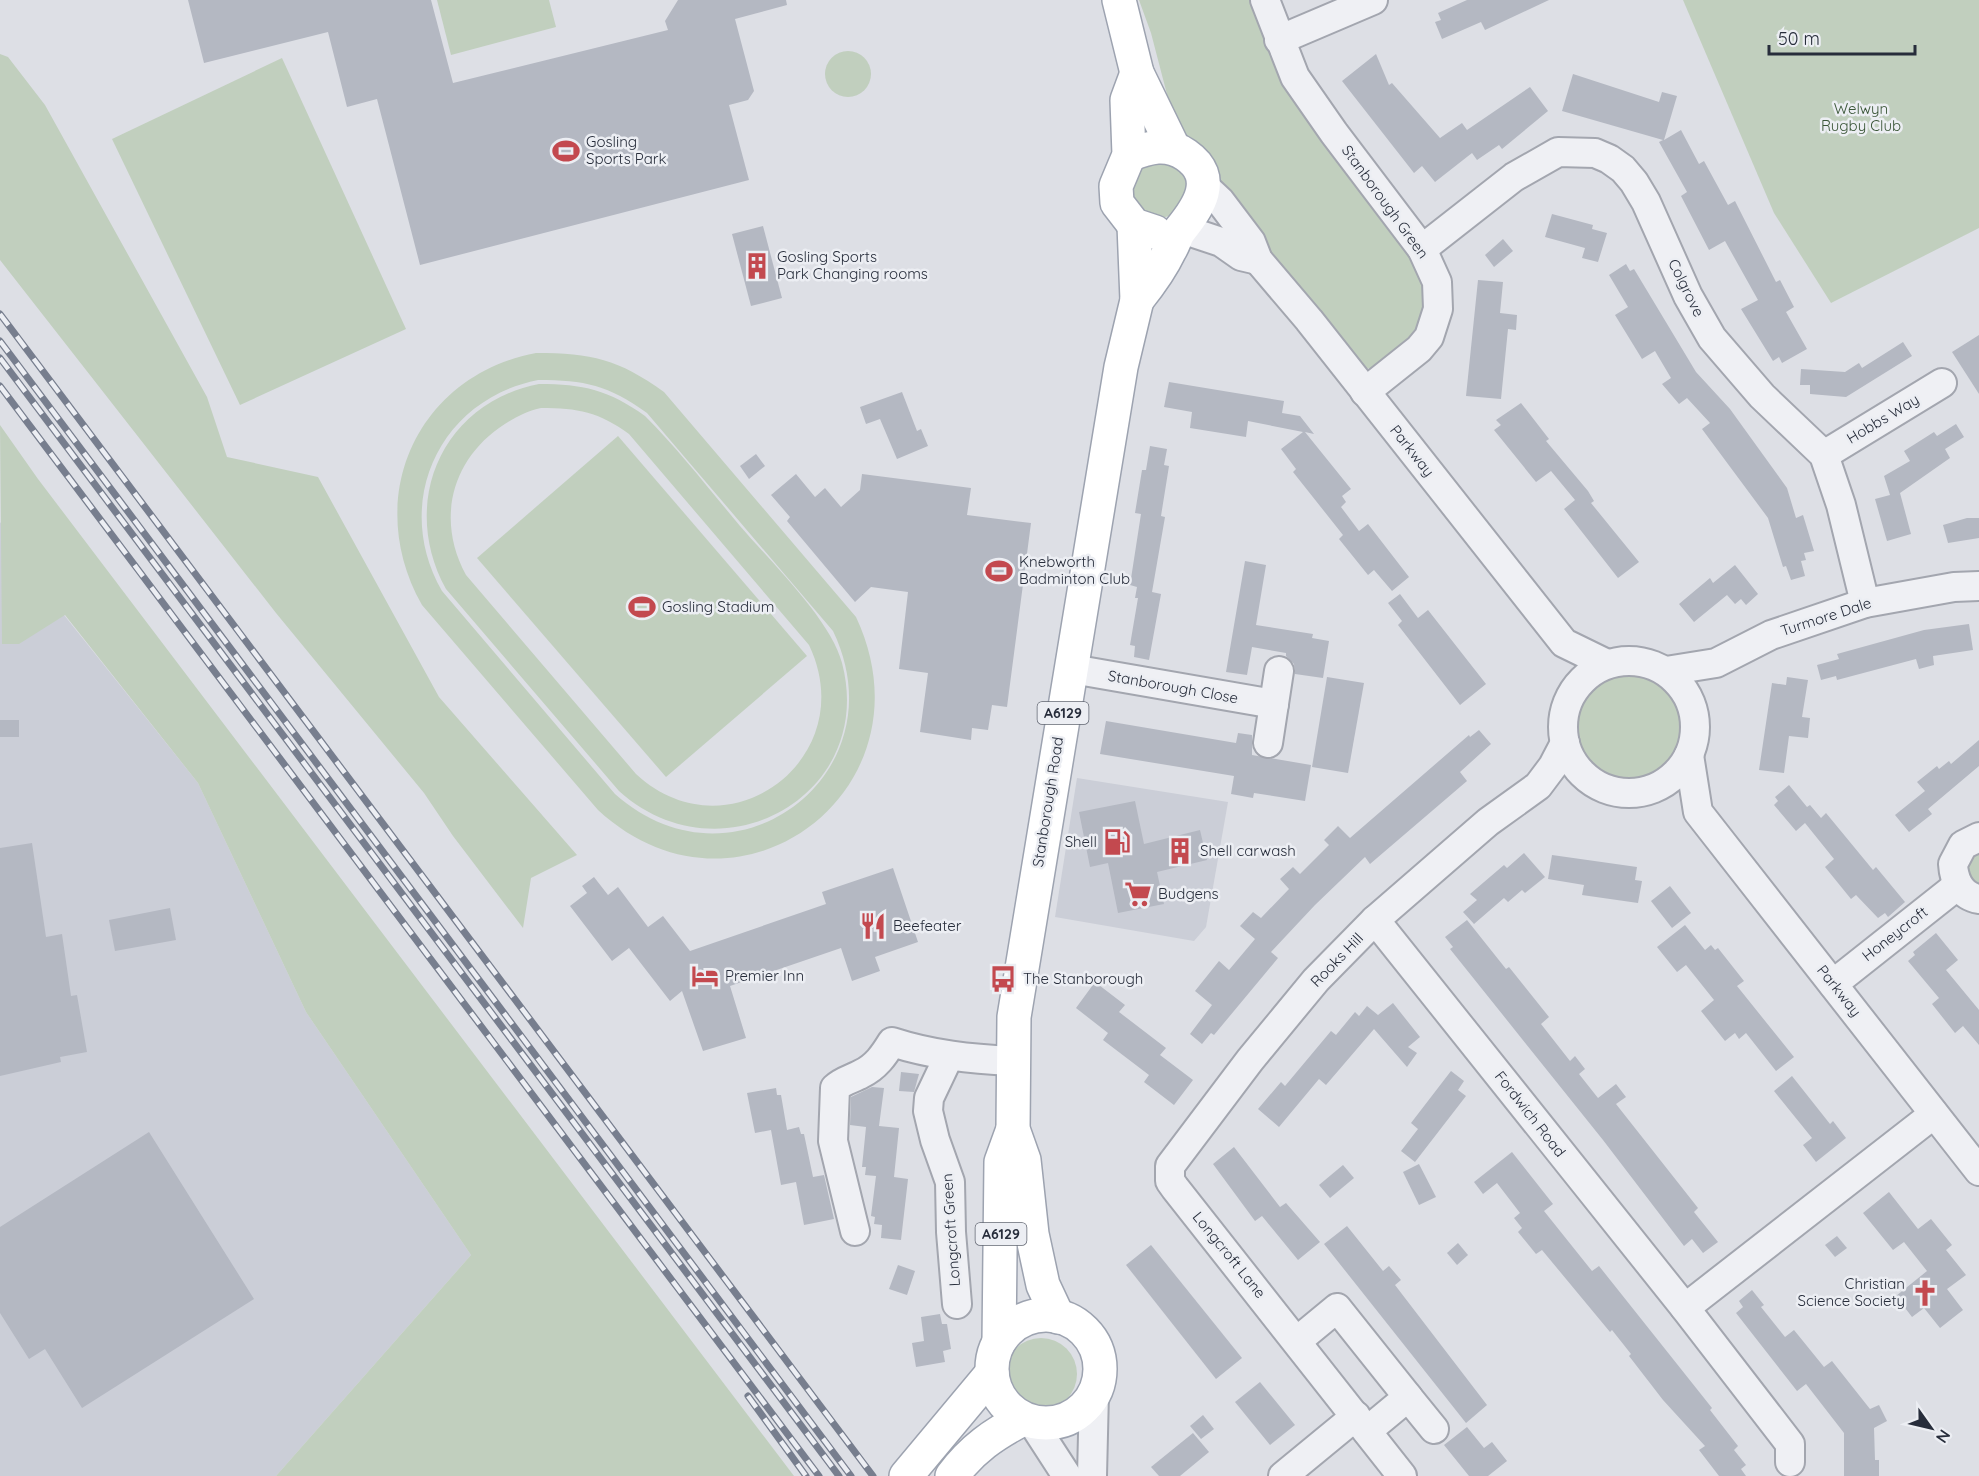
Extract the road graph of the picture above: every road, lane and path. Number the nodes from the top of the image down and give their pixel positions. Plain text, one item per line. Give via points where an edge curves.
1 (1119, 0) edge
2 (1265, 0) edge
3 (1373, 0) edge
4 (1279, 40) junction
5 (1137, 73) junction
6 (1173, 147) junction
7 (1129, 154) junction
8 (1204, 186) junction
9 (1134, 225) junction
10 (1181, 229) junction
11 (1422, 249) junction
12 (1258, 260) junction
13 (1137, 300) junction
14 (1942, 383) dead end
15 (1365, 392) junction
16 (1824, 455) junction
17 (1979, 586) edge
18 (1865, 603) junction
19 (1564, 643) junction
20 (1716, 663) junction
21 (1607, 664) junction
22 (1072, 669) junction
23 (1280, 671) dead end
24 (1666, 671) junction
25 (1572, 695) junction
26 (1274, 704) junction
27 (1693, 712) junction
28 (1268, 743) dead end
29 (1565, 743) junction
30 (1689, 755) junction
31 (1598, 785) junction
32 (1538, 786) junction
33 (1648, 789) junction
34 (1698, 812) junction
35 (1979, 837) edge
36 (1968, 892) edge
37 (1375, 920) junction
38 (1833, 984) junction
39 (949, 1056) junction
40 (1012, 1061) junction
41 (1934, 1114) junction
42 (1013, 1129) junction
43 (1170, 1166) joint
44 (1979, 1171) edge
45 (855, 1231) dead end
46 (957, 1304) dead end
47 (1685, 1308) junction
48 (1058, 1317) junction
49 (1297, 1341) junction
50 (995, 1358) junction
51 (1094, 1394) junction
52 (1408, 1397) junction
53 (1028, 1420) junction
54 (1361, 1423) junction
55 (1434, 1429) dead end
56 (1790, 1462) dead end
57 (906, 1476) edge
58 (952, 1476) edge
59 (1067, 1476) edge
60 (1092, 1476) edge
61 (1283, 1476) edge
62 (1402, 1476) edge

1 - 5 main road
2 - 4 street, Stanborough Green
3 - 4 street
4 - 11 street, Stanborough Green via 1301,86
5 - 6 main road
5 - 7 main road via 1127,100
6 - 7 main road via 1157,146
6 - 8 main road via 1195,164
7 - 9 main road via 1116,186 1118,203
8 - 10 main road, Stanborough Road via 1192,218
8 - 12 street, Parkway via 1251,242
9 - 10 main road via 1165,233
9 - 13 main road, Stanborough Road / A6129
10 - 12 street, Parkway
10 - 13 main road, Stanborough Road / A6129 via 1153,280
11 - 15 street, Stanborough Green via 1437,282 1434,324 1419,349
11 - 16 street, Colgrove via 1539,160 1558,152 1578,151 1609,159 1634,182 1712,338 1762,396
12 - 15 street, Parkway
13 - 22 main road, Stanborough Road / A6129 via 1121,367
14 - 16 street, Hobbs Way
15 - 19 street, Parkway
16 - 18 street, Colgrove via 1841,505
17 - 18 street, Turmore Dale
18 - 20 street, Turmore Dale via 1771,635
19 - 21 street, Parkway
19 - 25 street, Parkway
20 - 24 street, Turmore Dale
20 - 27 street via 1701,687
21 - 24 street via 1626,660
21 - 25 street via 1590,673
22 - 26 street, Stanborough Close
22 - 40 main road, Stanborough Road / A6129 via 1014,1017
23 - 26 street
24 - 27 street via 1688,696
25 - 29 street via 1565,709
26 - 28 street
27 - 30 street via 1695,729
29 - 31 street via 1580,772
29 - 32 street, Rooks Hill
30 - 33 street via 1671,778
30 - 34 street, Parkway
31 - 32 street
31 - 33 street via 1616,792
32 - 37 street, Rooks Hill via 1488,822
33 - 34 street, Parkway
34 - 38 street, Parkway
35 - 36 street, Honeycroft via 1964,845 1953,864
36 - 38 street, Honeycroft
37 - 43 street, Rooks Hill via 1316,980 1250,1059
37 - 47 street, Fordwich Road
38 - 41 street, Parkway
39 - 40 street
39 - 45 street via 892,1042 879,1061 864,1073 840,1083 832,1095 836,1114 833,1141
39 - 46 street, Longcroft Green via 929,1098 928,1111 950,1182
40 - 42 main road, Stanborough Road / A6129
41 - 44 street, Parkway
41 - 47 street
42 - 48 main road, Stanborough Road / A6129 via 1024,1160 1042,1285
42 - 50 main road, Stanborough Road / A6129 via 1001,1162
43 - 49 street, Longcroft Lane via 1170,1181 1175,1188
47 - 56 street, Fordwich Road via 1790,1444
48 - 50 main road via 1026,1319 1010,1328
48 - 51 main road via 1079,1328 1095,1346 1100,1362
49 - 52 street via 1337,1308
49 - 54 street, Longcroft Lane
50 - 53 main road via 1001,1400
50 - 57 main road
51 - 53 main road via 1084,1408 1058,1422
51 - 60 street
52 - 54 street
52 - 55 street
53 - 58 main road via 985,1441
53 - 59 street
54 - 61 street
54 - 62 street, Longcroft Lane

